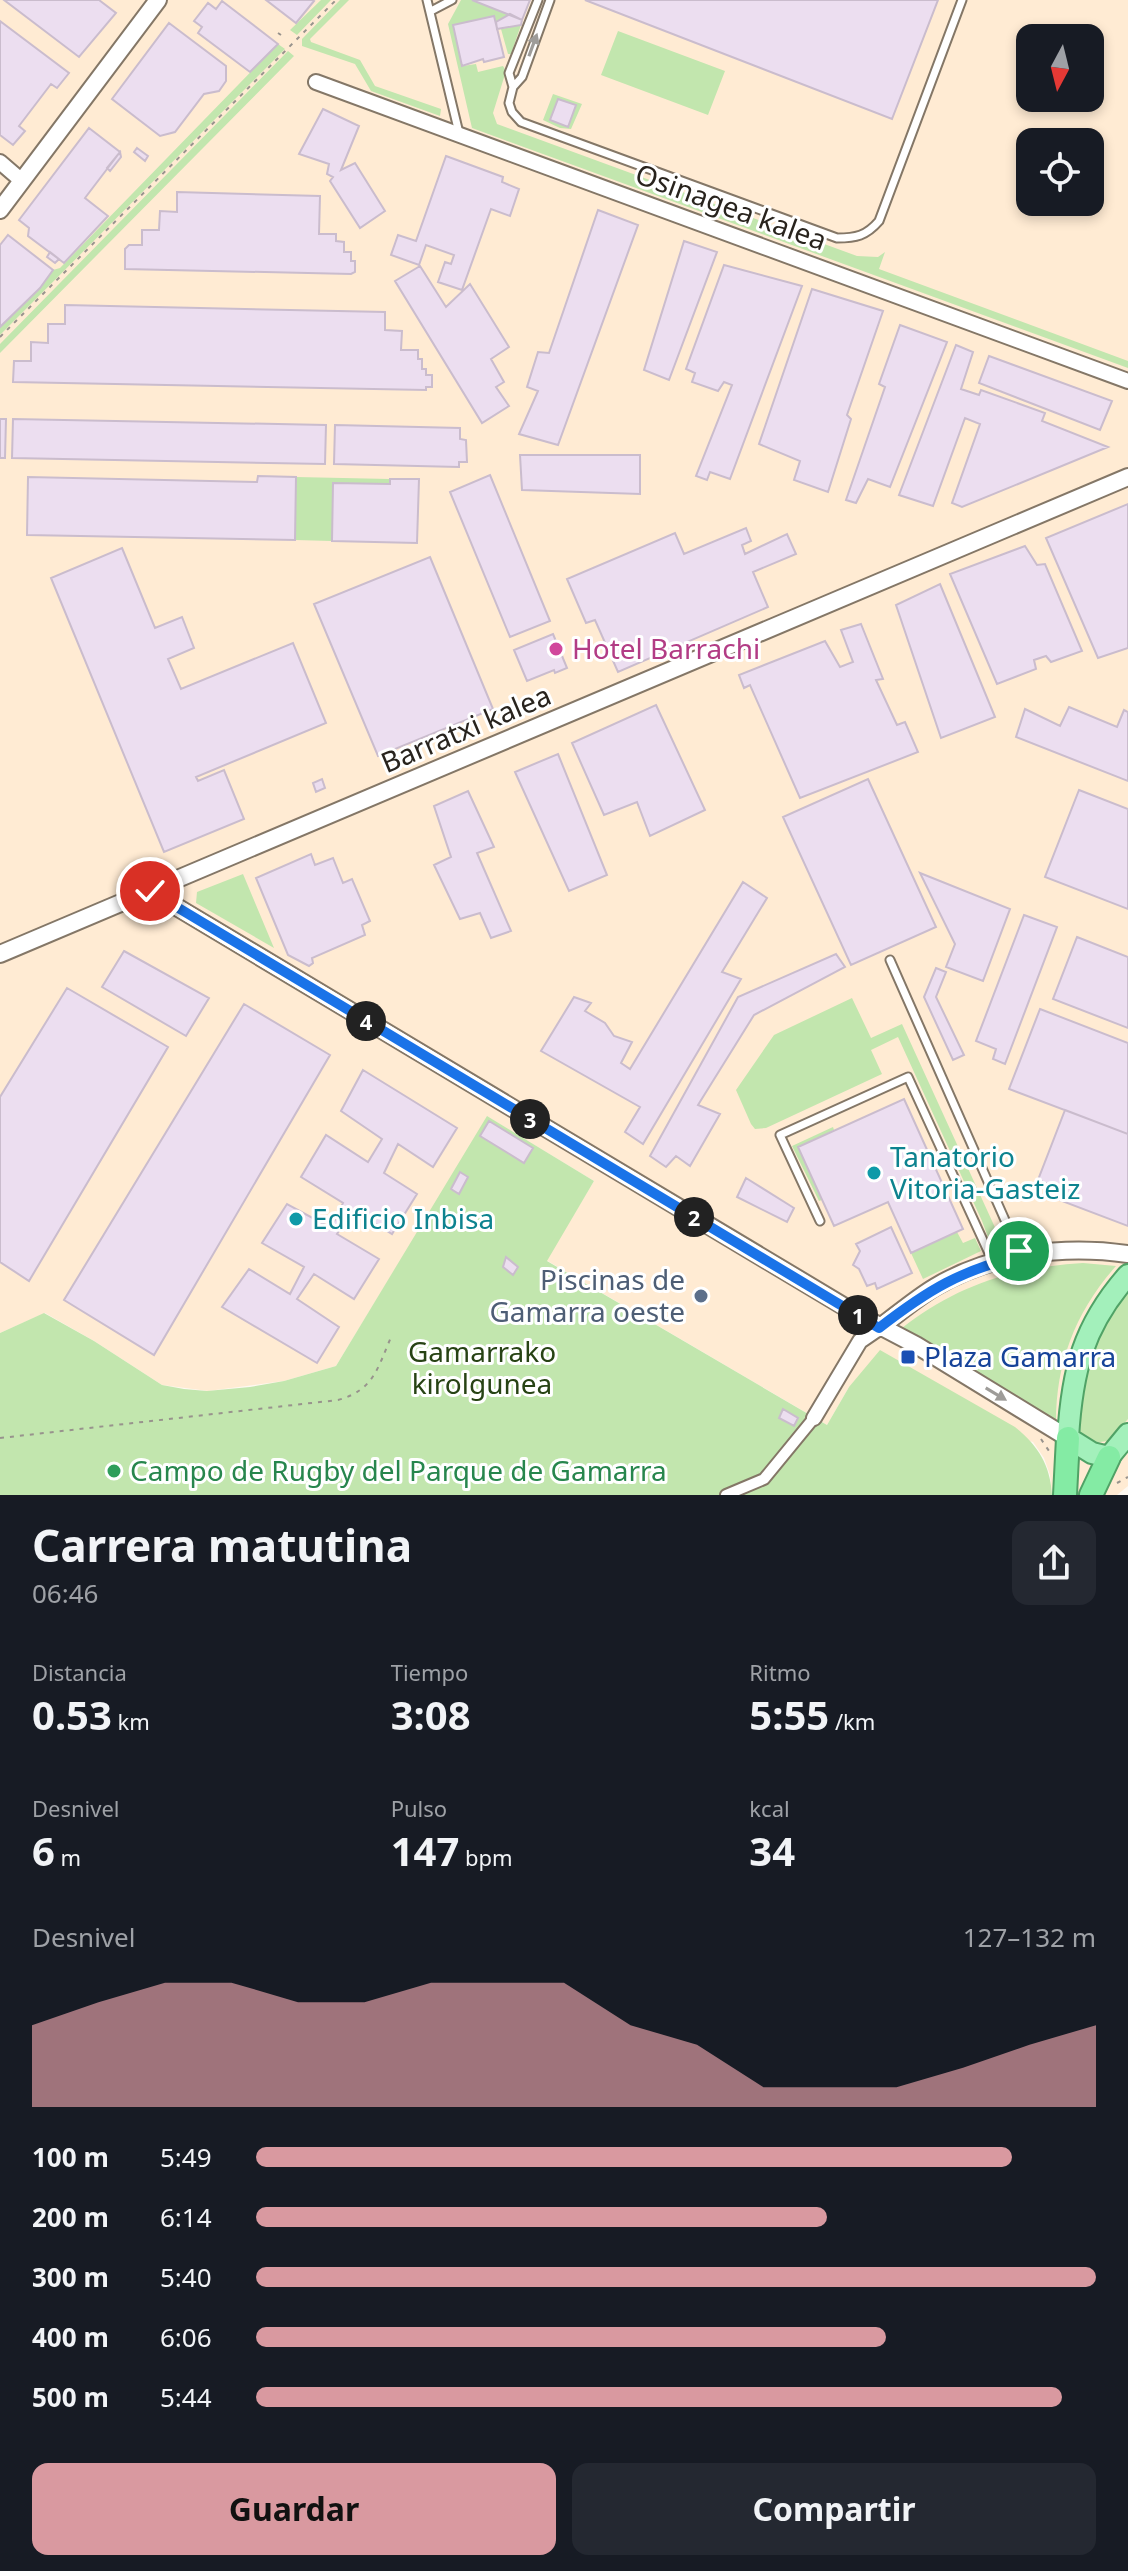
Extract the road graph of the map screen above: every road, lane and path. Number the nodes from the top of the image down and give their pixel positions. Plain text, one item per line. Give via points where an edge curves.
1 (158, 0) edge
2 (336, 0) edge
3 (427, 0) edge
4 (452, 0) edge
5 (538, 0) edge
6 (550, 0) edge
7 (962, 0) edge
8 (431, 11) junction
9 (316, 82) dead end
10 (513, 87) junction
11 (460, 135) junction
12 (0, 162) edge
13 (22, 181) junction
14 (0, 210) edge
15 (0, 337) edge
16 (1128, 381) edge
17 (1128, 477) edge
18 (150, 891) junction
19 (0, 954) edge
20 (890, 960) dead end
21 (820, 1221) dead end
22 (1128, 1254) edge
23 (1021, 1256) junction
24 (993, 1262) junction
25 (1128, 1275) edge
26 (879, 1328) junction
27 (392, 1335) dead end
28 (814, 1418) joint
29 (1034, 1432) dead end
30 (1128, 1434) edge
31 (0, 1438) edge
32 (1068, 1438) junction
33 (1050, 1453) dead end
34 (1109, 1457) junction
35 (726, 1495) edge
36 (1065, 1495) edge
37 (1091, 1495) edge

1 - 13 street
2 - 15 path
3 - 8 lane
4 - 8 lane
5 - 10 lane via 509,73
10 -> 6 lane via 522,77
7 - 10 lane via 879,221 856,238 837,238 521,122 509,103
8 - 11 lane
9 - 11 street, Osinagea kalea
11 - 16 street, Osinagea kalea
12 - 13 street
13 - 14 street
17 - 18 street, Barratxi kalea
18 - 19 street, Barratxi kalea
18 - 26 street
20 - 23 lane
21 - 24 lane via 780,1135 908,1077
22 - 23 street
23 - 24 street
24 - 26 street via 936,1286
25 - 32 main road via 1103,1306 1080,1354
26 - 28 street via 860,1341
26 -> 32 street
27 - 31 path via 370,1384 338,1400
28 - 35 street via 764,1479
29 - 33 path
30 - 34 main road
32 - 34 main road
32 - 36 highway
34 - 37 highway

